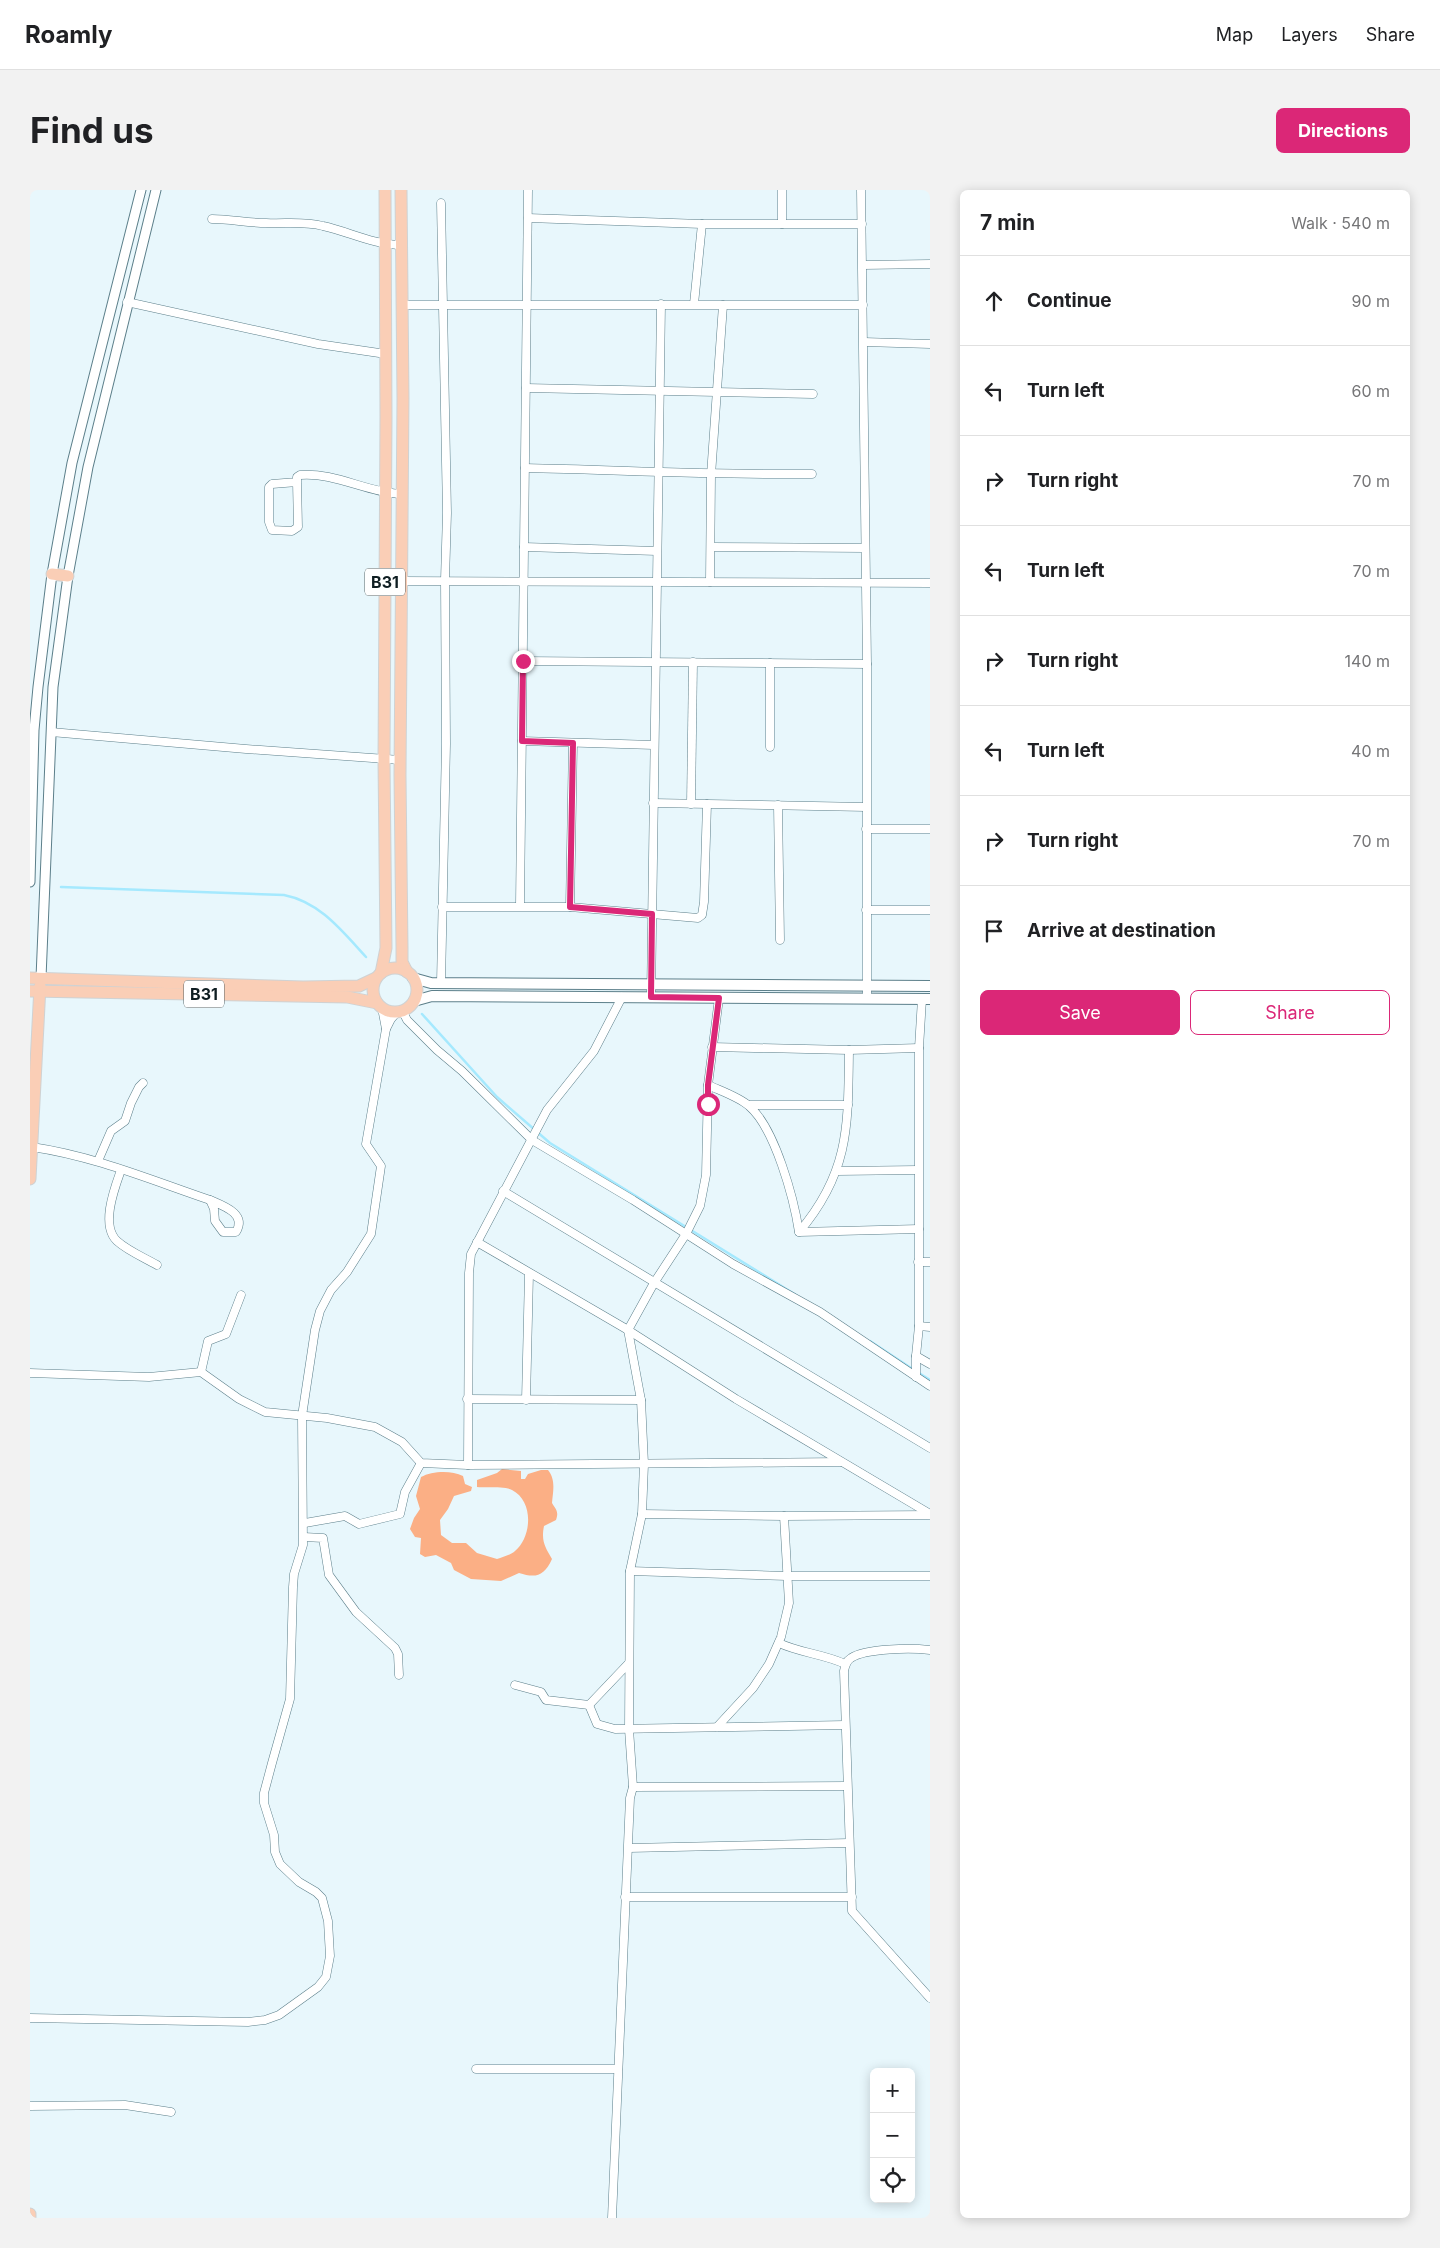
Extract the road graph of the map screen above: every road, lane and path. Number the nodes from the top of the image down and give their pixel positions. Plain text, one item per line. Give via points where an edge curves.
1 (141, 190) edge
2 (156, 190) edge
3 (385, 190) edge
4 (401, 190) edge
5 (528, 190) edge
6 (782, 190) edge
7 (861, 190) edge
8 (441, 203) dead end
9 (528, 218) junction
10 (212, 219) dead end
11 (702, 224) junction
12 (782, 224) junction
13 (862, 224) junction
14 (386, 245) junction
15 (402, 245) junction
16 (863, 264) junction
17 (930, 264) edge
18 (127, 302) junction
19 (661, 304) junction
20 (694, 304) junction
21 (402, 305) junction
22 (443, 305) junction
23 (723, 305) junction
24 (863, 305) junction
25 (527, 306) junction
26 (864, 342) junction
27 (930, 344) edge
28 (386, 354) junction
29 (526, 388) junction
30 (659, 392) junction
31 (716, 394) junction
32 (813, 394) dead end
33 (386, 398) junction
34 (403, 398) junction
35 (525, 468) junction
36 (658, 471) junction
37 (812, 474) dead end
38 (710, 475) junction
39 (297, 482) junction
40 (386, 493) junction
41 (402, 494) junction
42 (710, 546) junction
43 (524, 547) junction
44 (866, 548) junction
45 (657, 551) junction
46 (52, 574) junction
47 (68, 576) junction
48 (445, 580) junction
49 (402, 581) junction
50 (524, 581) junction
51 (656, 582) junction
52 (710, 582) junction
53 (866, 582) junction
54 (930, 583) edge
55 (523, 661) junction
56 (655, 662) junction
57 (693, 662) junction
58 (770, 663) junction
59 (867, 664) junction
60 (50, 732) junction
61 (522, 741) junction
62 (573, 743) junction
63 (654, 745) junction
64 (770, 747) dead end
65 (384, 760) junction
66 (400, 760) junction
67 (653, 803) junction
68 (691, 804) junction
69 (707, 804) junction
70 (778, 805) junction
71 (866, 807) junction
72 (866, 829) junction
73 (930, 829) edge
74 (30, 882) edge
75 (520, 906) junction
76 (442, 907) junction
77 (570, 907) junction
78 (866, 910) junction
79 (930, 910) edge
80 (652, 914) junction
81 (780, 940) dead end
82 (379, 975) junction
83 (410, 975) junction
84 (35, 978) edge
85 (441, 983) junction
86 (650, 984) junction
87 (756, 985) junction
88 (866, 985) junction
89 (930, 986) edge
90 (35, 991) edge
91 (622, 997) junction
92 (651, 997) junction
93 (719, 998) junction
94 (756, 998) junction
95 (867, 999) junction
96 (926, 999) edge
97 (414, 1001) junction
98 (380, 1006) junction
99 (400, 1011) junction
100 (386, 1029) junction
101 (712, 1047) junction
102 (919, 1048) junction
103 (849, 1050) junction
104 (144, 1083) dead end
105 (708, 1085) junction
106 (848, 1104) junction
107 (749, 1105) junction
108 (532, 1140) junction
109 (32, 1147) junction
110 (98, 1161) junction
111 (120, 1170) junction
112 (918, 1170) junction
113 (836, 1171) junction
114 (30, 1179) edge
115 (503, 1191) junction
116 (210, 1200) junction
117 (919, 1229) junction
118 (798, 1232) junction
119 (686, 1234) junction
120 (477, 1242) junction
121 (918, 1262) junction
122 (930, 1262) edge
123 (157, 1265) dead end
124 (529, 1274) junction
125 (654, 1283) junction
126 (241, 1295) dead end
127 (919, 1326) junction
128 (930, 1327) edge
129 (628, 1330) junction
130 (916, 1356) junction
131 (930, 1364) edge
132 (201, 1372) junction
133 (30, 1373) edge
134 (916, 1376) junction
135 (930, 1386) edge
136 (467, 1399) junction
137 (526, 1400) junction
138 (641, 1400) junction
139 (302, 1416) junction
140 (929, 1446) edge
141 (841, 1462) junction
142 (421, 1463) junction
143 (644, 1464) junction
144 (468, 1466) junction
145 (642, 1514) junction
146 (930, 1515) edge
147 (784, 1516) junction
148 (305, 1523) junction
149 (304, 1537) junction
150 (630, 1571) junction
151 (787, 1576) junction
152 (930, 1576) edge
153 (779, 1643) junction
154 (930, 1650) edge
155 (628, 1664) junction
156 (845, 1664) junction
157 (399, 1674) dead end
158 (515, 1685) dead end
159 (589, 1705) junction
160 (845, 1725) junction
161 (717, 1727) junction
162 (629, 1729) junction
163 (633, 1786) junction
164 (847, 1786) junction
165 (849, 1843) junction
166 (629, 1848) junction
167 (625, 1897) junction
168 (852, 1897) junction
169 (930, 1998) edge
170 (30, 2018) edge
171 (476, 2069) dead end
172 (618, 2069) junction
173 (30, 2106) edge
174 (171, 2112) dead end
175 (30, 2214) edge
176 (30, 2218) edge
177 (612, 2218) edge

1 - 46 street via 72,463
2 - 18 street
3 - 14 main road, B31
4 - 15 main road, B31
5 - 9 street
6 - 12 street
7 - 13 street
8 - 22 street
9 - 11 street
9 - 25 street
10 - 14 street via 264,223 301,221
11 - 12 street
11 - 20 street
12 - 13 street
13 - 16 street
14 - 15 street
14 - 28 main road, B31
15 - 21 main road, B31
16 - 17 street
16 - 24 street
18 - 28 street via 318,344
18 - 47 street via 88,467
19 - 20 street
19 - 25 street
19 - 30 street
20 - 23 street
21 - 22 street
21 - 34 main road, B31
22 - 25 street
22 - 48 street
23 - 24 street
23 - 31 street
24 - 26 street
25 - 29 street
26 - 27 street
26 - 44 street
28 - 33 main road, B31
29 - 30 street
29 - 35 street
30 - 31 street
30 - 36 street
31 - 32 street
31 - 38 street
33 - 34 main road
33 - 40 main road, B31
34 - 41 main road, B31
35 - 36 street
35 - 43 street
36 - 38 street
36 - 45 street
37 - 38 street
38 - 42 street
39 - 39 street via 270,485 269,522 272,530 292,531 298,527
39 - 40 street via 297,477 303,474
40 - 41 street
40 - 65 main road, B31
41 - 49 main road, B31
42 - 44 street
42 - 52 street
43 - 45 street
43 - 50 street
44 - 53 street
45 - 51 street
46 - 47 main road
46 - 74 street via 35,721
47 - 60 street
48 - 49 street
48 - 50 street
48 - 76 street via 446,744
49 - 66 main road, B31
50 - 51 street
50 - 55 street
51 - 52 street
51 - 56 street
52 - 53 street
53 - 54 street
53 - 59 street
55 - 56 street
55 - 61 street
56 - 57 street
56 - 63 street
57 - 58 street
57 - 68 street
58 - 59 street
58 - 64 street
59 - 71 street
60 - 65 street
60 - 84 street
61 - 62 street
61 - 75 street
62 - 63 street
62 - 77 street
63 - 67 street
65 - 66 street
65 - 82 main road, B31 via 386,948
66 - 83 main road, B31 via 402,962
67 - 68 street
67 - 80 street
68 - 69 street
69 - 70 street
69 - 80 street via 702,916
70 - 71 street
70 - 81 street
71 - 72 street
72 - 73 street
72 - 78 street
75 - 76 street
75 - 77 street
76 - 85 street
77 - 80 street
78 - 79 street
78 - 88 street
80 - 86 street
82 - 83 main road via 394,968
82 - 84 main road, B31 via 359,986 346,987
82 - 98 main road via 373,991
83 - 85 main road via 421,981
83 - 97 main road via 417,989
84 - 90 main road
85 - 86 main road
86 - 87 main road
86 - 92 street
87 - 88 main road
87 - 94 main road
88 - 89 main road
88 - 95 street
90 - 98 main road, B31 via 347,997
90 - 109 main road
91 - 92 main road
91 - 97 main road via 432,996
91 - 108 street via 594,1051 547,1110
92 - 93 main road
93 - 94 main road
93 - 101 street
94 - 95 main road
95 - 96 main road
96 - 102 street
97 - 99 main road
98 - 99 main road
98 - 100 street
99 - 100 street
99 - 108 street
100 - 139 street via 366,1144 381,1166 371,1234 330,1290 320,1311
101 - 103 street
101 - 105 street
102 - 103 street
102 - 112 street
103 - 106 street
104 - 110 street via 131,1103 125,1121 110,1131
105 - 107 street
105 - 119 street via 706,1175 700,1206
106 - 107 street
106 - 113 street via 842,1157
107 - 118 street via 785,1170
108 - 115 street
108 - 119 street
109 - 110 street
109 - 114 main road
110 - 111 street
111 - 116 street
111 - 123 street via 110,1200 110,1225 116,1240
112 - 113 street
112 - 117 street
113 - 118 street via 816,1211
115 - 120 street
115 - 125 street
116 - 116 street via 239,1218 236,1232 223,1232 218,1228
117 - 118 street
117 - 121 street
119 - 125 street
119 - 134 street via 820,1312
120 - 124 street
120 - 136 street via 471,1254 469,1273
121 - 122 street
121 - 127 street
124 - 129 street
124 - 137 street
125 - 129 street
125 - 140 street
126 - 132 street via 226,1334 208,1340
127 - 128 street
127 - 130 street
129 - 138 street
129 - 141 street
130 - 131 street
130 - 134 street
132 - 133 street via 148,1377
132 - 139 street via 239,1399 265,1412
134 - 135 street
136 - 137 street
136 - 144 street
137 - 138 street
138 - 143 street
139 - 142 street via 375,1426 402,1442
139 - 148 street via 301,1491
141 - 143 street
141 - 146 street
142 - 144 street
142 - 148 street via 405,1492 400,1514 358,1524 346,1516
143 - 144 street
143 - 145 street
145 - 147 street
145 - 150 street
146 - 147 street
147 - 151 street
148 - 149 street
149 - 157 street via 323,1538 329,1575 356,1612 395,1648
149 - 170 street via 294,1574 290,1699 264,1803 280,1864 299,1882 316,1892 326,1908 330,1956 326,1977 293,2007 265,2020
150 - 151 street
150 - 155 street
151 - 152 street
151 - 153 street via 789,1603
153 - 156 street
153 - 161 street via 753,1688
154 - 156 street via 859,1654
155 - 159 street
155 - 162 street
156 - 160 street
158 - 159 street via 542,1692 546,1700
159 - 162 street via 598,1724
160 - 161 street
160 - 164 street
161 - 162 street
162 - 163 street
163 - 164 street
163 - 166 street
164 - 165 street
165 - 166 street
165 - 168 street
166 - 167 street
167 - 168 street
167 - 172 street
168 - 169 street via 852,1912
171 - 172 street
172 - 177 street
173 - 174 street via 125,2105
175 - 176 main road

